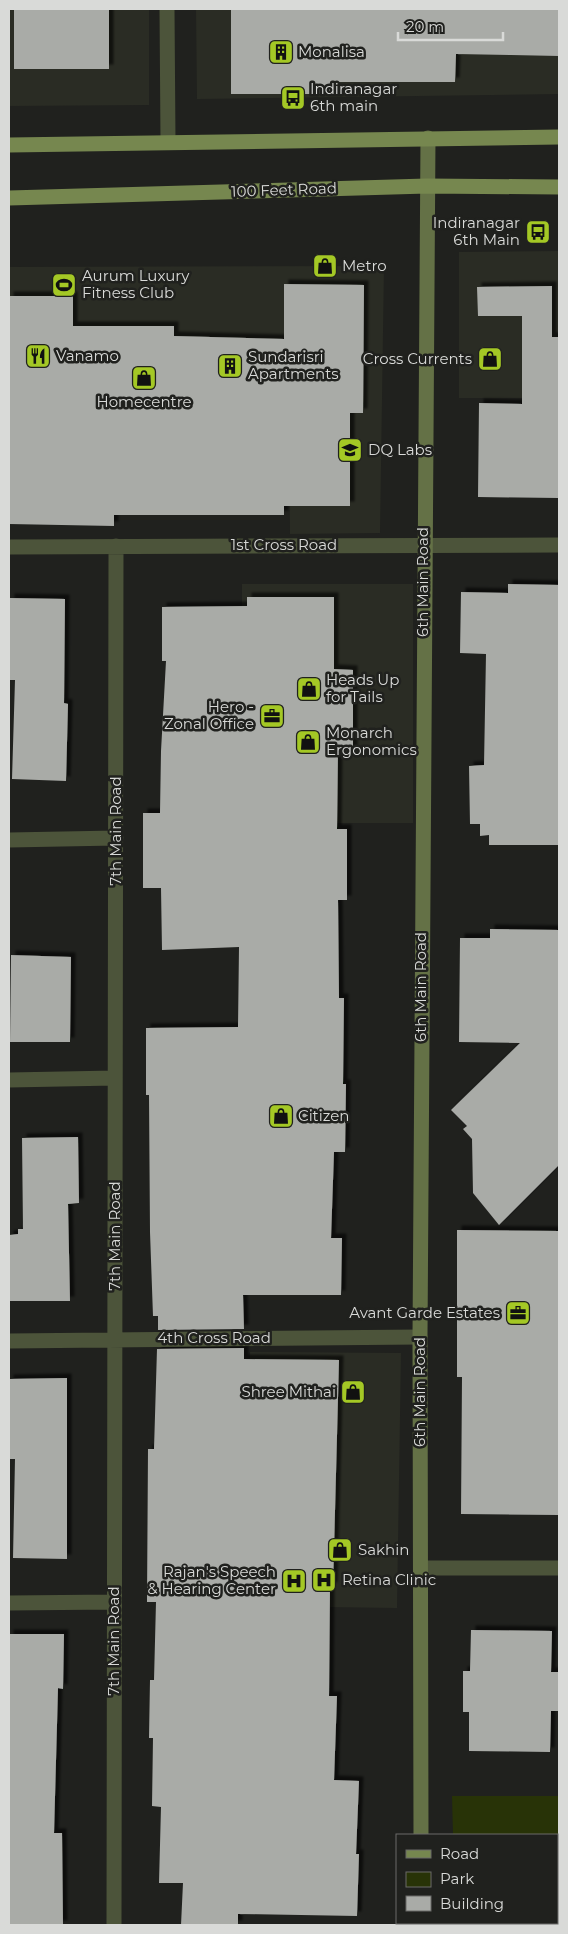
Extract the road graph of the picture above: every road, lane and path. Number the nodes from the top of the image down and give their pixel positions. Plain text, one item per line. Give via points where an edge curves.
1 (167, 9) edge
2 (559, 137) edge
3 (428, 138) junction
4 (168, 141) junction
5 (9, 145) edge
6 (427, 186) junction
7 (559, 187) edge
8 (9, 198) edge
9 (424, 545) junction
10 (559, 545) edge
11 (116, 546) junction
12 (9, 548) edge
13 (116, 838) junction
14 (9, 840) edge
15 (115, 1078) junction
16 (9, 1080) edge
17 (420, 1337) junction
18 (115, 1338) junction
19 (9, 1341) edge
20 (421, 1568) junction
21 (559, 1568) edge
22 (114, 1602) junction
23 (9, 1603) edge
24 (421, 1834) edge
25 (114, 1925) edge

1 - 4 street
2 - 3 main road
3 - 4 main road
3 - 6 street, 6th Main Road
4 - 5 main road
6 - 7 main road, 100 Feet Road
6 - 8 main road, 100 Feet Road
6 - 9 street, 6th Main Road
9 - 10 street, 1st Cross Road
9 - 11 street, 1st Cross Road
9 - 17 street, 6th Main Road
11 - 12 street, 1st Cross Road
11 - 13 street, 7th Main Road
13 - 14 street
13 - 15 street, 7th Main Road
15 - 16 street
15 - 18 street, 7th Main Road
17 - 18 street, 4th Cross Road
17 - 20 street, 6th Main Road
18 - 19 street, 4th Cross Road
18 - 22 street, 7th Main Road
20 - 21 street
20 - 24 street, 6th Main Road
22 - 23 street
22 - 25 street, 7th Main Road

